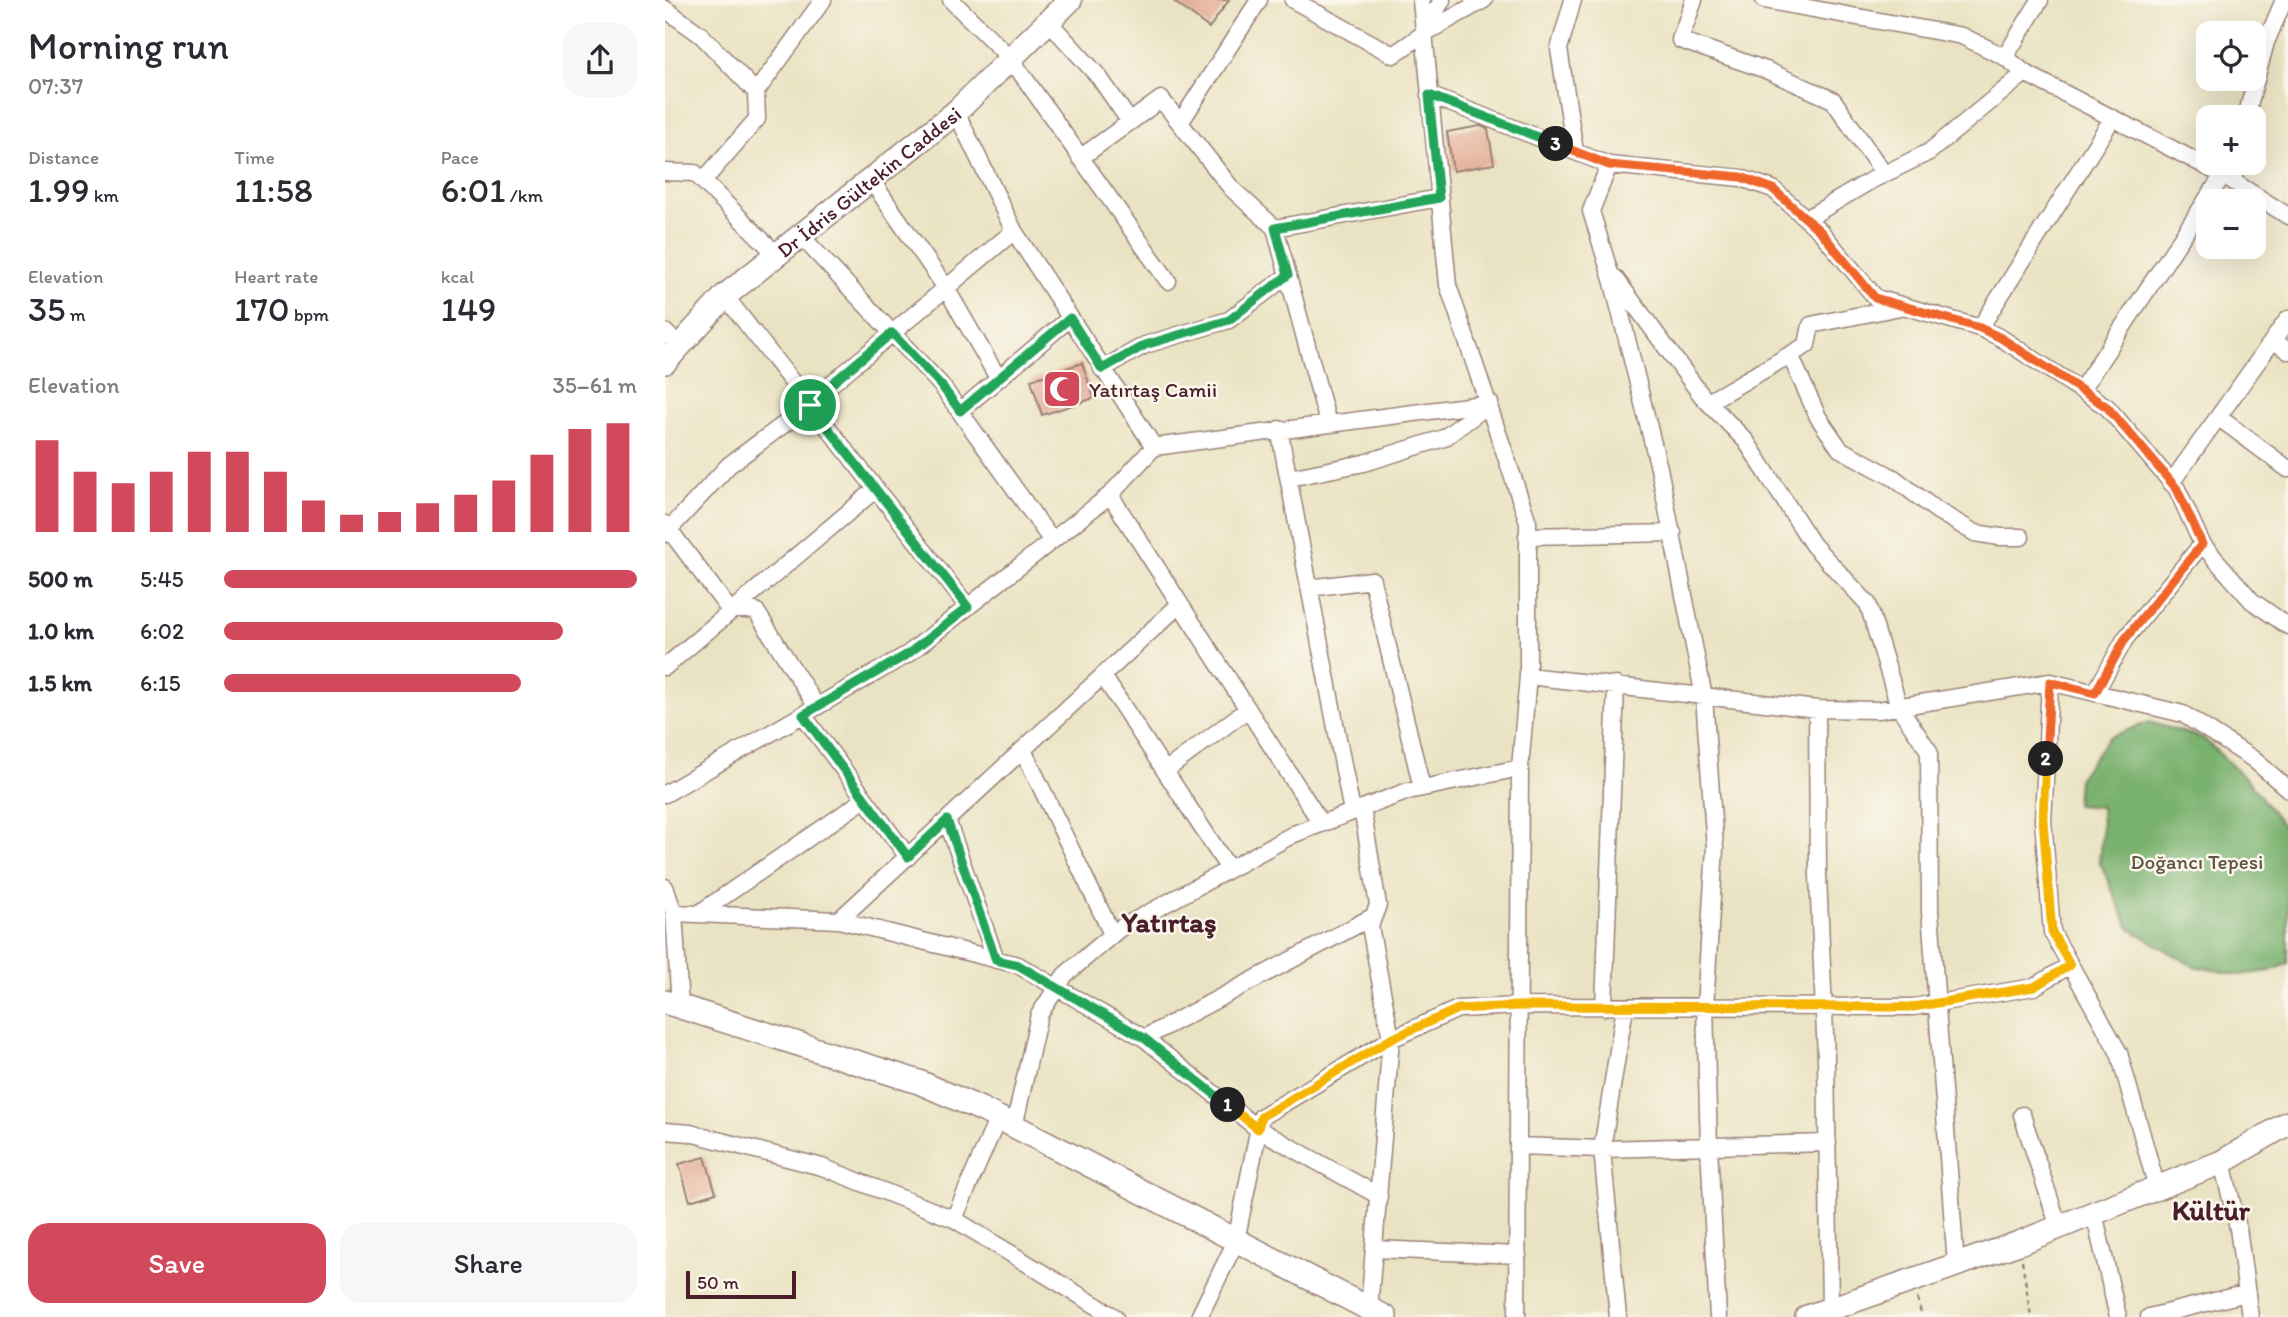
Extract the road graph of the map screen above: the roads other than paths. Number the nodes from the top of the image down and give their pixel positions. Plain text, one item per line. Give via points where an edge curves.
1 (823, 0) edge
2 (951, 0) edge
3 (1070, 0) edge
4 (1259, 0) edge
5 (1293, 0) edge
6 (1421, 0) edge
7 (1442, 0) edge
8 (1484, 0) edge
9 (1573, 0) edge
10 (1694, 0) edge
11 (1764, 0) edge
12 (2040, 0) edge
13 (2284, 1) edge
14 (1850, 8) edge
15 (665, 9) edge
16 (1049, 22) junction
17 (1423, 34) junction
18 (2005, 57) junction
19 (1011, 58) junction
20 (2025, 72) junction
21 (756, 92) junction
22 (1429, 95) junction
23 (2249, 105) edge
24 (957, 112) junction
25 (2112, 119) junction
26 (1130, 122) junction
27 (1180, 123) junction
28 (1575, 151) junction
29 (1080, 158) junction
30 (1609, 165) junction
31 (665, 172) edge
32 (1884, 174) junction
33 (2230, 175) edge
34 (2228, 178) junction
35 (871, 180) junction
36 (703, 181) junction
37 (1439, 198) junction
38 (2288, 216) edge
39 (1806, 219) junction
40 (1275, 228) junction
41 (1014, 231) junction
42 (801, 236) junction
43 (777, 255) junction
44 (1610, 270) junction
45 (1288, 275) junction
46 (1168, 281) dead end
47 (946, 288) junction
48 (725, 296) junction
49 (1903, 306) junction
50 (1070, 318) junction
51 (2288, 319) edge
52 (1980, 328) junction
53 (892, 333) junction
54 (2273, 340) junction
55 (670, 347) edge
56 (2288, 351) edge
57 (1790, 355) junction
58 (1102, 369) junction
59 (997, 378) junction
60 (2081, 390) junction
61 (1708, 402) junction
62 (1490, 403) junction
63 (810, 405) junction
64 (960, 411) junction
65 (2218, 417) junction
66 (1328, 423) junction
67 (1279, 429) junction
68 (1154, 447) junction
69 (2288, 469) edge
70 (1289, 478) junction
71 (2171, 483) junction
72 (876, 489) junction
73 (1110, 495) junction
74 (667, 529) edge
75 (1673, 533) junction
76 (1527, 536) junction
77 (2021, 537) dead end
78 (1052, 541) junction
79 (2202, 544) junction
80 (1309, 588) junction
81 (1180, 604) junction
82 (968, 607) junction
83 (735, 608) junction
84 (2288, 625) edge
85 (665, 667) edge
86 (1103, 676) junction
87 (1528, 676) junction
88 (2050, 682) junction
89 (1616, 685) junction
90 (2095, 693) junction
91 (1704, 697) junction
92 (1899, 707) junction
93 (1248, 709) junction
94 (1817, 709) junction
95 (810, 711) junction
96 (1023, 750) junction
97 (1520, 768) junction
98 (1165, 771) junction
99 (1422, 788) junction
100 (2288, 789) edge
101 (665, 794) edge
102 (865, 799) junction
103 (1357, 810) junction
104 (947, 820) junction
105 (1321, 823) junction
106 (908, 857) junction
107 (1229, 869) junction
108 (665, 887) edge
109 (674, 913) junction
110 (698, 914) junction
111 (1374, 916) junction
112 (839, 920) junction
113 (1112, 934) junction
114 (996, 960) junction
115 (2070, 965) junction
116 (1057, 987) junction
117 (1937, 1003) junction
118 (672, 1004) edge
119 (1518, 1006) junction
120 (1604, 1007) junction
121 (1625, 1007) junction
122 (1705, 1007) junction
123 (1824, 1007) junction
124 (1144, 1038) junction
125 (1391, 1039) junction
126 (2022, 1115) dead end
127 (1006, 1122) junction
128 (2288, 1123) edge
129 (1258, 1129) junction
130 (665, 1131) edge
131 (1828, 1143) junction
132 (1518, 1146) junction
133 (1709, 1146) junction
134 (1602, 1149) junction
135 (2222, 1162) junction
136 (2157, 1188) junction
137 (1379, 1196) junction
138 (2094, 1213) junction
139 (954, 1219) junction
140 (2059, 1227) junction
141 (1236, 1241) junction
142 (1374, 1249) junction
143 (1518, 1255) junction
144 (1956, 1266) junction
145 (2247, 1293) junction
146 (1830, 1309) junction
147 (1377, 1313) edge
148 (1115, 1317) edge
149 (1199, 1317) edge
150 (1517, 1317) edge
151 (1618, 1317) edge
152 (1718, 1317) edge
153 (1807, 1317) edge
154 (2118, 1317) edge
155 (2149, 1317) edge
156 (2250, 1317) edge

1 - 21 street
2 - 19 street
3 - 16 street, Dr İdris Gültekin Caddesi
4 - 27 street
5 - 17 street via 1393,55
6 - 17 street
7 - 17 street
8 - 17 street
9 - 28 street via 1559,49
10 - 32 street via 1680,40 1833,100
11 - 14 street
12 - 18 street
13 - 23 street via 2266,42
14 - 18 street via 1962,36
15 - 21 street via 701,35
16 - 19 street, Dr İdris Gültekin Caddesi
16 - 26 street via 1099,78
17 - 22 street
18 - 20 street
19 - 24 street, Dr İdris Gültekin Caddesi
19 - 29 street
20 - 25 street
20 - 32 street via 1929,152
21 - 36 street via 757,119
22 - 28 street
22 - 37 street
24 - 35 street, Dr İdris Gültekin Caddesi
24 - 41 street
25 - 34 street
25 - 52 street
26 - 27 street via 1161,99
26 - 29 street
27 - 40 street via 1232,189
28 - 30 street
29 - 46 street
30 - 39 street via 1741,177 1773,189
30 - 44 street via 1591,211
31 - 36 street via 695,173
32 - 39 street
33 - 34 street
34 - 38 street
34 - 60 street
35 - 42 street, Dr İdris Gültekin Caddesi
35 - 47 street
36 - 43 street
37 - 40 street
37 - 62 street via 1448,285
39 - 49 street via 1875,298
40 - 45 street
41 - 47 street
41 - 50 street
42 - 43 street, Dr İdris Gültekin Caddesi
42 - 53 street
43 - 48 street, Dr İdris Gültekin Caddesi
44 - 61 street
44 - 75 street
45 - 58 street via 1229,320 1145,345
45 - 66 street
47 - 53 street
47 - 59 street
48 - 55 street, Dr İdris Gültekin Caddesi
48 - 63 street
49 - 52 street
49 - 57 street via 1811,325 1807,345
50 - 58 street
50 - 59 street
51 - 54 street
52 - 60 street
53 - 63 street
53 - 64 street
54 - 56 street
54 - 65 street
57 - 61 street
57 - 77 street via 1818,417 1840,449 1975,533
58 - 68 street
59 - 64 street
60 - 71 street via 2107,407
61 - 92 street via 1746,441 1813,545 1868,604
62 - 66 street
62 - 70 street via 1444,438 1364,463
62 - 76 street via 1528,522
63 - 72 street
63 - 74 street via 729,465
64 - 78 street
65 - 69 street
65 - 71 street
66 - 67 street
67 - 68 street
67 - 70 street
68 - 73 street
70 - 80 street
71 - 79 street
72 - 82 street
72 - 83 street
73 - 78 street
73 - 81 street
74 - 83 street via 728,608
75 - 76 street
75 - 91 street
76 - 87 street
78 - 82 street
79 - 84 street via 2252,601
79 - 90 street via 2125,639
80 - 99 street via 1372,580
80 - 103 street
81 - 86 street
81 - 93 street
82 - 95 street via 908,654
83 - 85 street
83 - 95 street via 756,611
86 - 96 street
86 - 98 street
87 - 89 street
87 - 97 street
88 - 90 street
88 - 92 street
88 - 115 street via 2043,820 2052,932
89 - 91 street
89 - 120 street
90 - 100 street via 2183,713 2253,759
91 - 94 street
91 - 122 street via 1715,848
92 - 94 street
92 - 117 street via 1929,751 1930,911
93 - 98 street
93 - 105 street
94 - 123 street
95 - 101 street
95 - 102 street
96 - 104 street
96 - 113 street
97 - 99 street
97 - 119 street
98 - 107 street
99 - 103 street
102 - 106 street
102 - 110 street
103 - 105 street
103 - 111 street via 1378,905
104 - 106 street
104 - 114 street
105 - 107 street
106 - 112 street
107 - 113 street
108 - 109 street
109 - 110 street
109 - 118 street
110 - 112 street
111 - 124 street
111 - 125 street via 1370,926
112 - 114 street
113 - 116 street
114 - 116 street via 1018,965
115 - 117 street via 2034,987
115 - 136 street via 2119,1053
116 - 124 street
116 - 127 street via 1039,1015
117 - 123 street
117 - 144 street
118 - 127 street via 919,1082
119 - 120 street
119 - 125 street via 1458,1009
119 - 132 street
120 - 121 street
121 - 122 street
121 - 134 street
122 - 123 street
122 - 133 street
123 - 131 street
124 - 129 street
125 - 129 street via 1261,1117
125 - 137 street
126 - 140 street
127 - 139 street
127 - 141 street
128 - 135 street
129 - 137 street
129 - 141 street
130 - 139 street via 690,1133 822,1167
131 - 133 street
131 - 146 street
132 - 134 street
132 - 143 street
133 - 134 street
133 - 152 street
134 - 151 street
135 - 136 street
135 - 145 street
136 - 138 street
137 - 142 street
138 - 140 street
138 - 154 street
139 - 148 street
140 - 144 street
141 - 147 street
141 - 149 street
142 - 143 street
142 - 147 street
143 - 150 street
144 - 146 street
145 - 155 street
145 - 156 street
146 - 153 street

